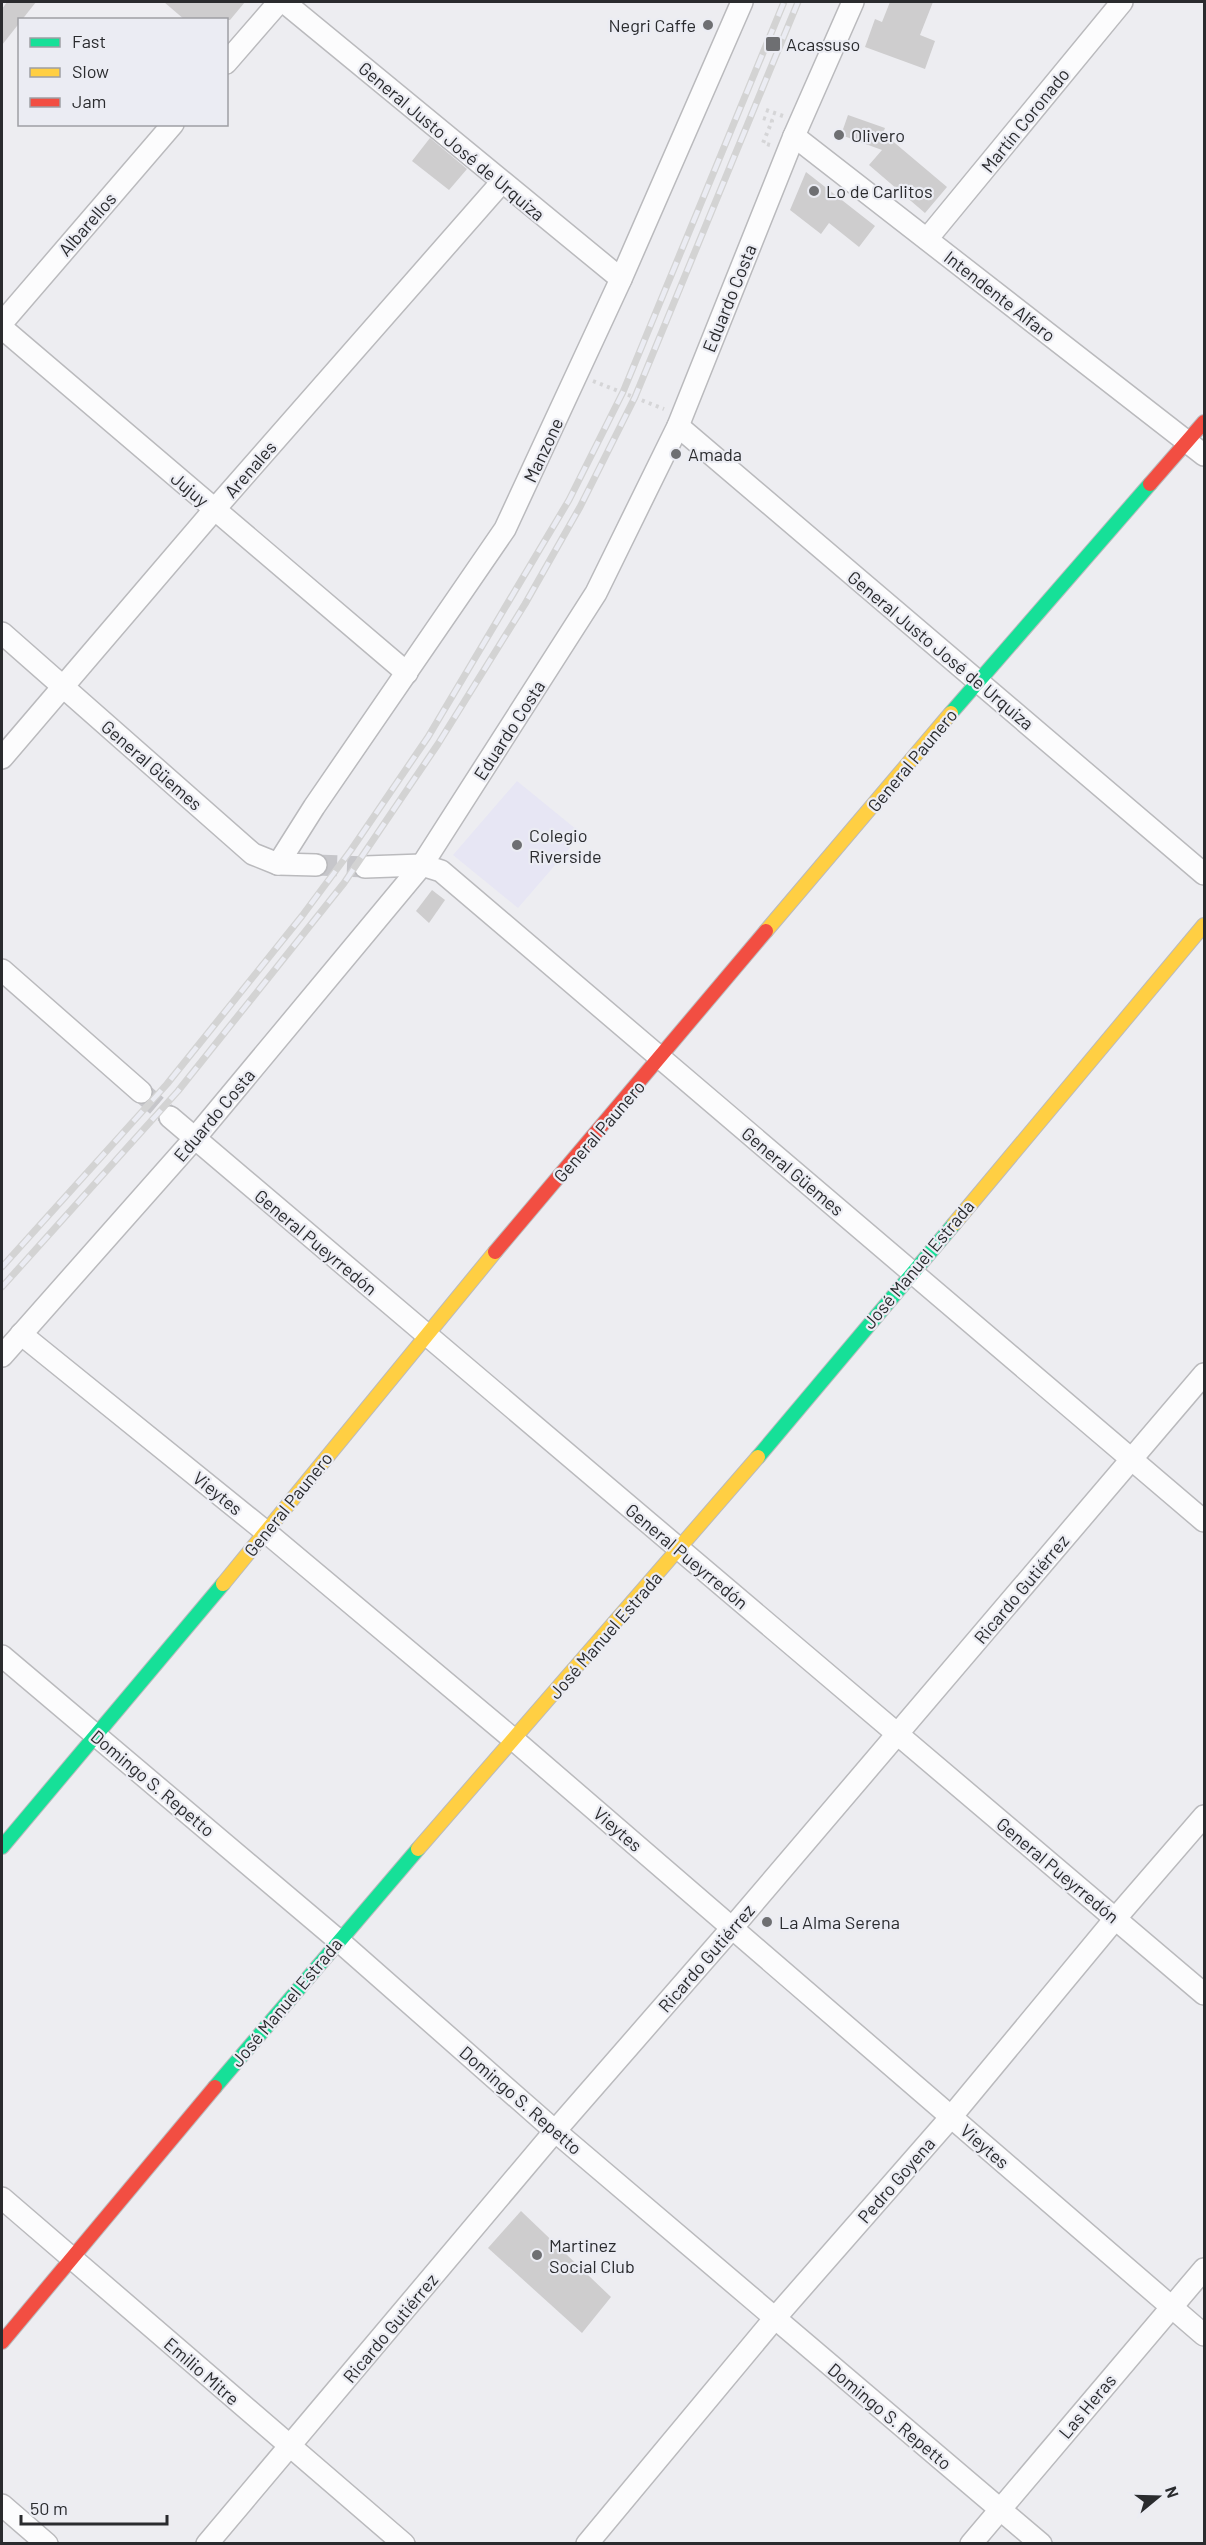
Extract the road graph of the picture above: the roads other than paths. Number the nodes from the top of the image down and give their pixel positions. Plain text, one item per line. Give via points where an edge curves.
1 (281, 2) edge
2 (853, 2) edge
3 (1122, 2) edge
4 (738, 4) edge
5 (228, 61) edge
6 (171, 126) edge
7 (794, 136) junction
8 (501, 183) junction
9 (927, 239) junction
10 (621, 279) junction
11 (2, 323) edge
12 (2, 328) edge
13 (680, 421) junction
14 (1204, 422) edge
15 (1187, 442) junction
16 (1204, 455) edge
17 (214, 510) junction
18 (2, 633) edge
19 (407, 673) junction
20 (978, 681) junction
21 (63, 686) junction
22 (2, 758) edge
23 (279, 864) junction
24 (316, 865) tunnel mouth
25 (422, 865) junction
26 (364, 867) tunnel mouth
27 (1204, 874) edge
28 (1204, 925) edge
29 (2, 970) edge
30 (661, 1058) junction
31 (141, 1092) tunnel mouth
32 (170, 1117) tunnel mouth
33 (195, 1138) junction
34 (912, 1271) junction
35 (21, 1334) junction
36 (425, 1334) junction
37 (2, 1356) edge
38 (1204, 1374) edge
39 (1132, 1459) junction
40 (1204, 1521) edge
41 (266, 1532) junction
42 (680, 1550) junction
43 (2, 1656) edge
44 (897, 1734) junction
45 (97, 1735) junction
46 (513, 1739) junction
47 (1204, 1816) edge
48 (2, 1847) edge
49 (1115, 1918) junction
50 (732, 1928) junction
51 (338, 1940) junction
52 (1204, 1994) edge
53 (951, 2117) junction
54 (555, 2131) junction
55 (2, 2198) edge
56 (71, 2258) junction
57 (1204, 2269) edge
58 (1172, 2307) junction
59 (775, 2318) junction
60 (1204, 2335) edge
61 (2, 2342) edge
62 (290, 2448) junction
63 (2, 2505) edge
64 (1000, 2509) junction
65 (47, 2544) edge
66 (207, 2544) edge
67 (404, 2544) edge
68 (587, 2544) edge
69 (971, 2544) edge
70 (1041, 2544) edge

1 - 5 street
1 - 8 street, General Justo José de Urquiza
2 - 7 street, Eduardo Costa
3 - 9 street, Martín Coronado
4 - 10 street, Manzone
6 - 11 street, Albarellos
7 - 9 street, Intendente Alfaro
7 - 13 street, Eduardo Costa
8 - 10 street, General Justo José de Urquiza
8 - 17 street, Arenales
9 - 15 street, Intendente Alfaro
10 - 19 street, Manzone via 505,529
12 - 17 street, Jujuy
13 - 20 street, General Justo José de Urquiza
13 - 25 street, Eduardo Costa via 596,593
14 - 15 street, General Paunero
15 - 16 street, Intendente Alfaro
15 - 20 street, General Paunero
17 - 19 street, Jujuy
17 - 21 street, Arenales
18 - 21 street, General Güemes
19 - 23 street, Manzone
20 - 27 street, General Justo José de Urquiza
20 - 30 street, General Paunero
21 - 22 street, Arenales
21 - 23 street, General Güemes via 253,854
23 - 24 street, General Güemes
25 - 26 street, General Güemes
25 - 30 street, General Güemes via 441,871
25 - 33 street, Eduardo Costa
28 - 34 street, José Manuel Estrada
29 - 31 street
30 - 34 street, General Güemes
30 - 36 street, General Paunero
32 - 33 street, General Pueyrredón
33 - 35 street, Eduardo Costa
33 - 36 street, General Pueyrredón
34 - 39 street, General Güemes
34 - 42 street, José Manuel Estrada
35 - 37 street, Eduardo Costa
35 - 41 street, Vieytes
36 - 41 street, General Paunero
36 - 42 street, General Pueyrredón
38 - 39 street, Ricardo Gutiérrez
39 - 40 street, General Güemes
39 - 44 street, Ricardo Gutiérrez
41 - 45 street, General Paunero
41 - 46 street, Vieytes
42 - 44 street, General Pueyrredón
42 - 46 street, José Manuel Estrada
43 - 45 street, Domingo S. Repetto
44 - 49 street, General Pueyrredón
44 - 50 street, Ricardo Gutiérrez
45 - 48 street, General Paunero
45 - 51 street, Domingo S. Repetto
46 - 50 street, Vieytes
46 - 51 street, José Manuel Estrada
47 - 49 street, Pedro Goyena
49 - 52 street, General Pueyrredón
49 - 53 street, Pedro Goyena
50 - 53 street, Vieytes
50 - 54 street, Ricardo Gutiérrez
51 - 54 street, Domingo S. Repetto
51 - 56 street, José Manuel Estrada
53 - 58 street, Vieytes
53 - 59 street, Pedro Goyena
54 - 59 street, Domingo S. Repetto
54 - 62 street, Ricardo Gutiérrez
55 - 56 street, Emilio Mitre
56 - 61 street, José Manuel Estrada
56 - 62 street, Emilio Mitre
57 - 58 street, Las Heras
58 - 60 street, Vieytes
58 - 64 street, Las Heras
59 - 64 street, Domingo S. Repetto
59 - 68 street, Pedro Goyena
62 - 66 street, Ricardo Gutiérrez
62 - 67 street, Emilio Mitre
63 - 65 street
64 - 69 street, Las Heras
64 - 70 street, Domingo S. Repetto

